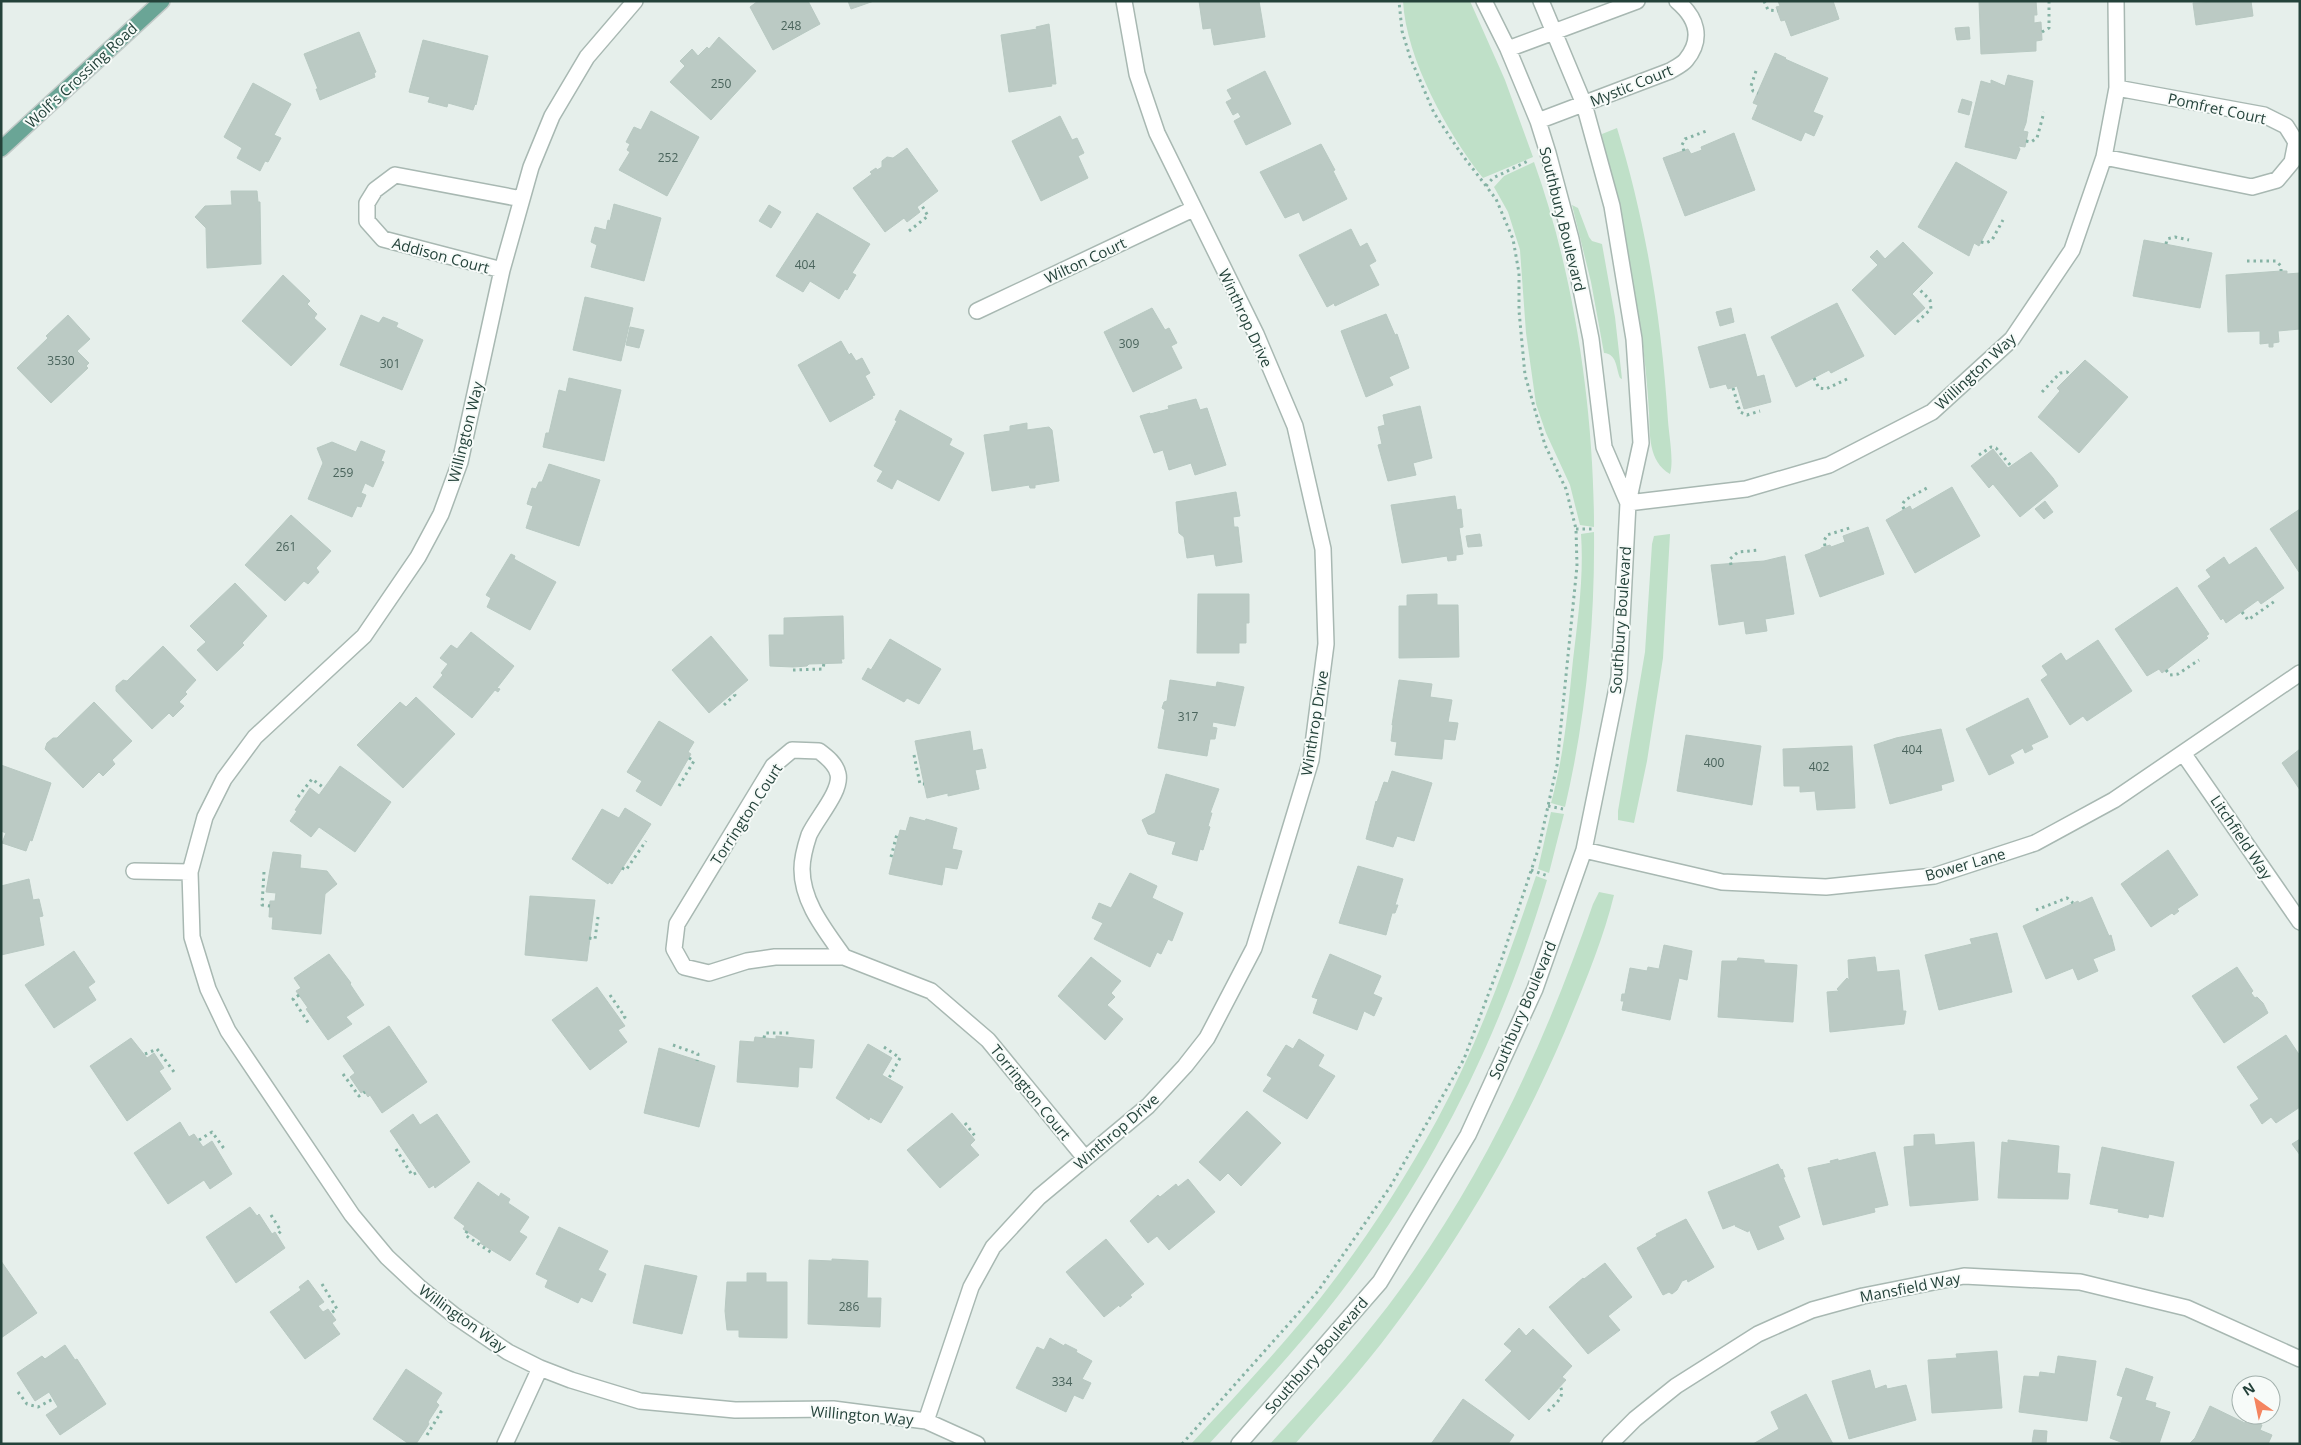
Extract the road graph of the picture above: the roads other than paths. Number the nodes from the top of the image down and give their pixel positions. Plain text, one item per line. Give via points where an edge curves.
1 (162, 1) edge
2 (636, 1) edge
3 (1124, 1) edge
4 (1484, 1) edge
5 (1541, 1) edge
6 (1637, 1) edge
7 (1677, 1) edge
8 (2116, 1) edge
9 (1554, 31) junction
10 (1508, 49) junction
11 (2118, 88) junction
12 (1584, 104) junction
13 (1538, 121) junction
14 (1, 149) edge
15 (2104, 157) junction
16 (522, 199) junction
17 (1193, 209) junction
18 (502, 270) junction
19 (977, 311) dead end
20 (1628, 503) junction
21 (2300, 673) edge
22 (2183, 753) junction
23 (1584, 850) junction
24 (134, 871) dead end
25 (190, 872) junction
26 (2300, 922) edge
27 (844, 957) junction
28 (1085, 1158) junction
29 (2300, 1359) edge
30 (540, 1368) junction
31 (926, 1421) junction
32 (505, 1444) edge
33 (977, 1444) edge
34 (1239, 1444) edge
35 (1610, 1444) edge

1 - 14 main road, Wolf's Crossing Road
2 - 16 street, Willington Way via 587,57 552,116
3 - 17 street, Winthrop Drive via 1137,74 1157,133
4 - 10 street, Southbury Boulevard
5 - 9 street, Southbury Boulevard
6 - 9 street
7 - 12 street, Mystic Court via 1694,19 1696,31 1694,46 1686,60 1670,71
8 - 11 street, Willington Way
9 - 10 street
9 - 12 street, Southbury Boulevard
10 - 13 street, Southbury Boulevard
11 - 15 street, Willington Way
11 - 15 street, Pomfret Court via 2264,115 2286,126 2296,142 2292,162 2277,180 2252,187
12 - 13 street, Mystic Court
12 - 20 street, Southbury Boulevard via 1612,206 1634,339 1641,443
13 - 20 street, Southbury Boulevard via 1571,239 1591,339 1604,447
15 - 20 street, Willington Way via 2072,250 2018,331 1932,412 1830,466 1746,489
16 - 18 street, Willington Way
16 - 18 street, Addison Court via 395,174 375,190 367,203 367,221 382,239
17 - 19 street, Wilton Court
17 - 28 street, Winthrop Drive via 1256,334 1295,426 1323,549 1326,644 1311,760 1254,948 1207,1038 1185,1066 1148,1106
18 - 25 street, Willington Way via 460,462 441,514 418,557 364,636 254,737 224,779 205,817
20 - 23 street, Southbury Boulevard via 1620,678
21 - 22 street, Bower Lane
22 - 23 street, Bower Lane via 2114,800 2035,843 1934,876 1826,887 1722,882
22 - 26 street, Litchfield Way
23 - 34 street, Southbury Boulevard via 1534,989 1468,1136 1380,1282
24 - 25 street
25 - 30 street, Willington Way via 192,937 208,989 224,1022 352,1215 387,1257 446,1310 508,1352
27 - 27 street, Torrington Court via 820,924 808,900 802,869 809,836 836,789 839,775 834,764 819,751 792,750 773,766 676,924 674,949 684,967 709,973 747,961 775,957
27 - 28 street, Torrington Court via 932,991 988,1040
28 - 31 street, Winthrop Drive via 1039,1197 993,1247 971,1287
29 - 35 street, Mansfield Way via 2187,1308 2080,1282 1964,1276 1863,1296 1812,1310 1758,1334 1676,1386
30 - 31 street, Willington Way via 640,1401 735,1410 833,1409
30 - 32 street
31 - 33 street, Willington Way

